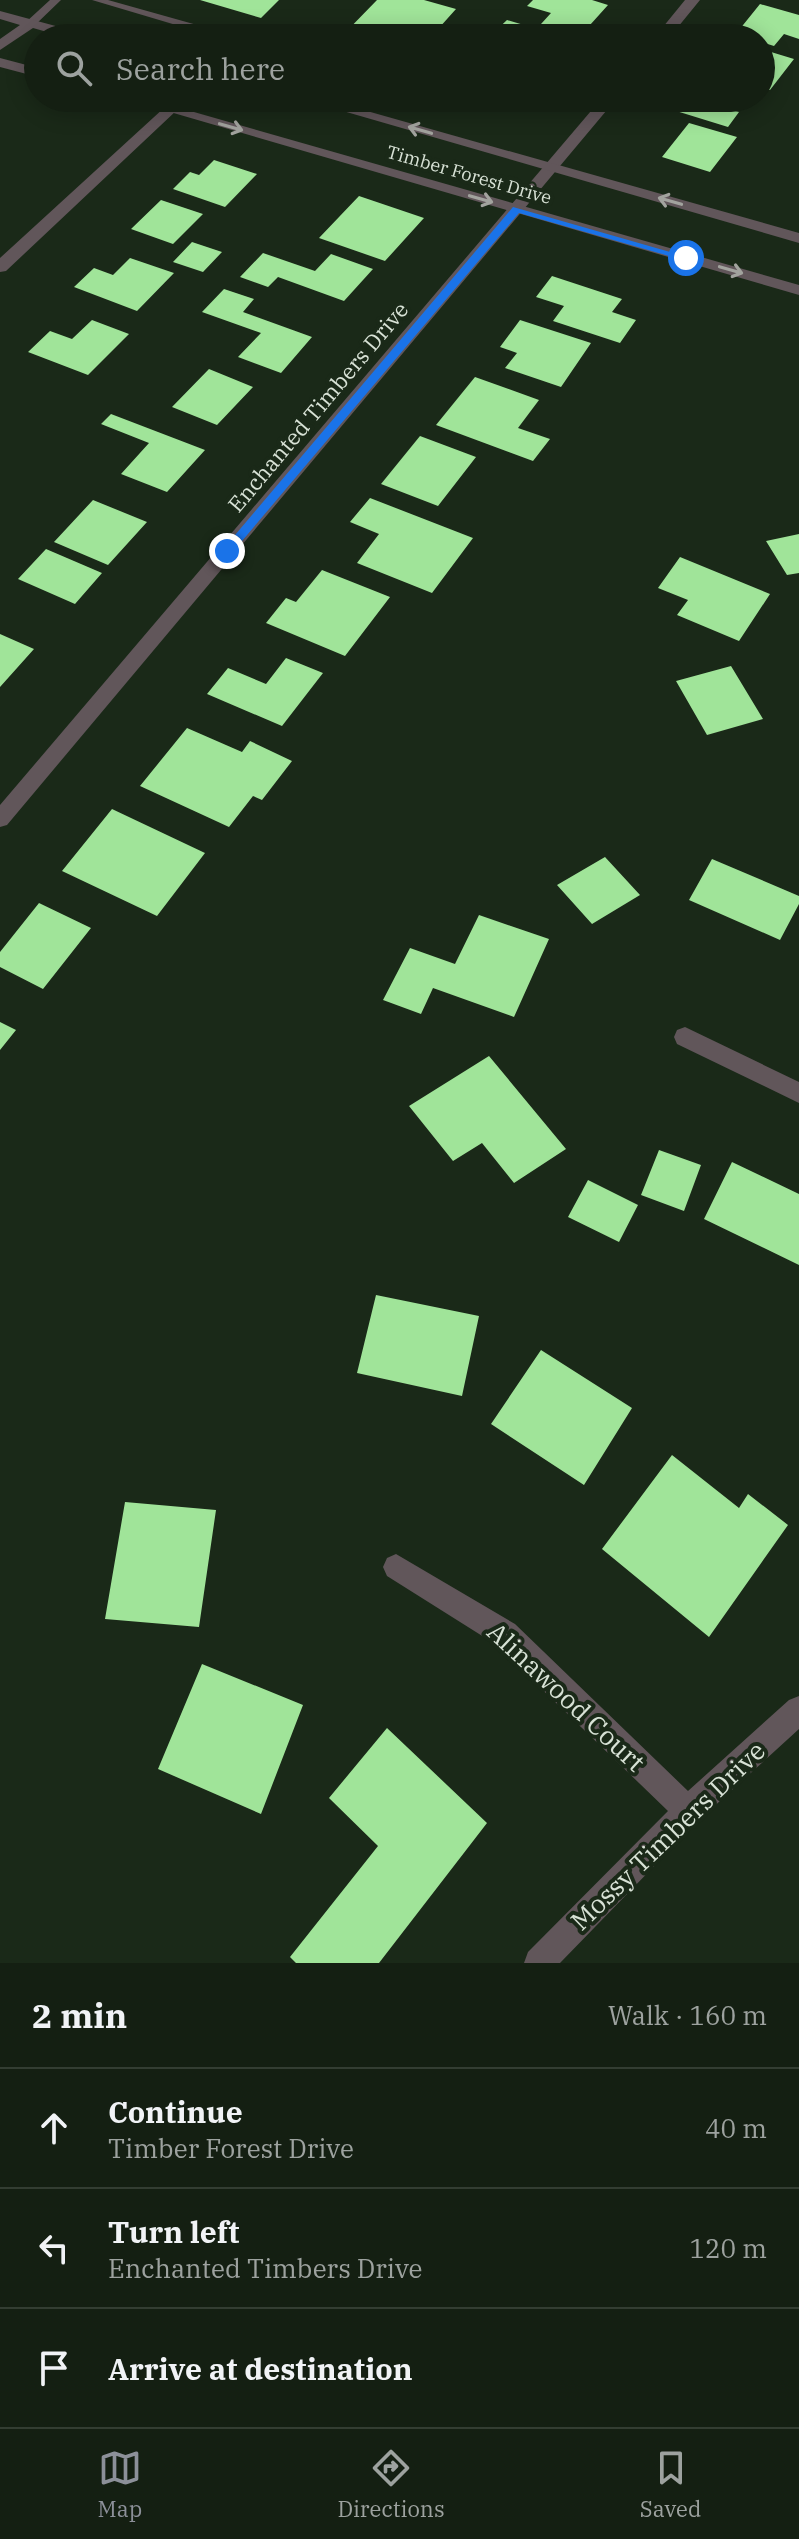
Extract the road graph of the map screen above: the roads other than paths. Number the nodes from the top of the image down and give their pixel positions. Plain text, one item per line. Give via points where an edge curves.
1 (56, 0) edge
2 (97, 0) edge
3 (693, 0) edge
4 (0, 15) edge
5 (30, 24) joint
6 (182, 24) edge
7 (673, 24) edge
8 (24, 28) edge
9 (0, 46) edge
10 (0, 62) edge
11 (24, 69) edge
12 (168, 112) edge
13 (177, 112) edge
14 (355, 112) edge
15 (598, 112) edge
16 (552, 167) junction
17 (517, 209) junction
18 (799, 238) edge
19 (0, 267) edge
20 (799, 290) edge
21 (0, 819) edge
22 (685, 1037) dead end
23 (799, 1093) edge
24 (396, 1567) dead end
25 (799, 1710) edge
26 (688, 1811) junction
27 (539, 1963) edge

1 - 5 lane
2 - 6 lane
3 - 7 street
4 - 5 street
8 - 9 street
10 - 11 street
12 - 19 street
13 -> 17 street, Timber Forest Drive
16 -> 14 street, Timber Forest Drive
15 - 16 street, Enchanted Timbers Drive
16 - 17 street, Enchanted Timbers Drive
18 -> 16 street, Timber Forest Drive
17 -> 20 street, Timber Forest Drive
17 - 21 street, Enchanted Timbers Drive
22 - 23 street
24 - 26 street, Alinawood Court via 505,1634
25 - 26 street, Mossy Timbers Drive
26 - 27 street, Mossy Timbers Drive

